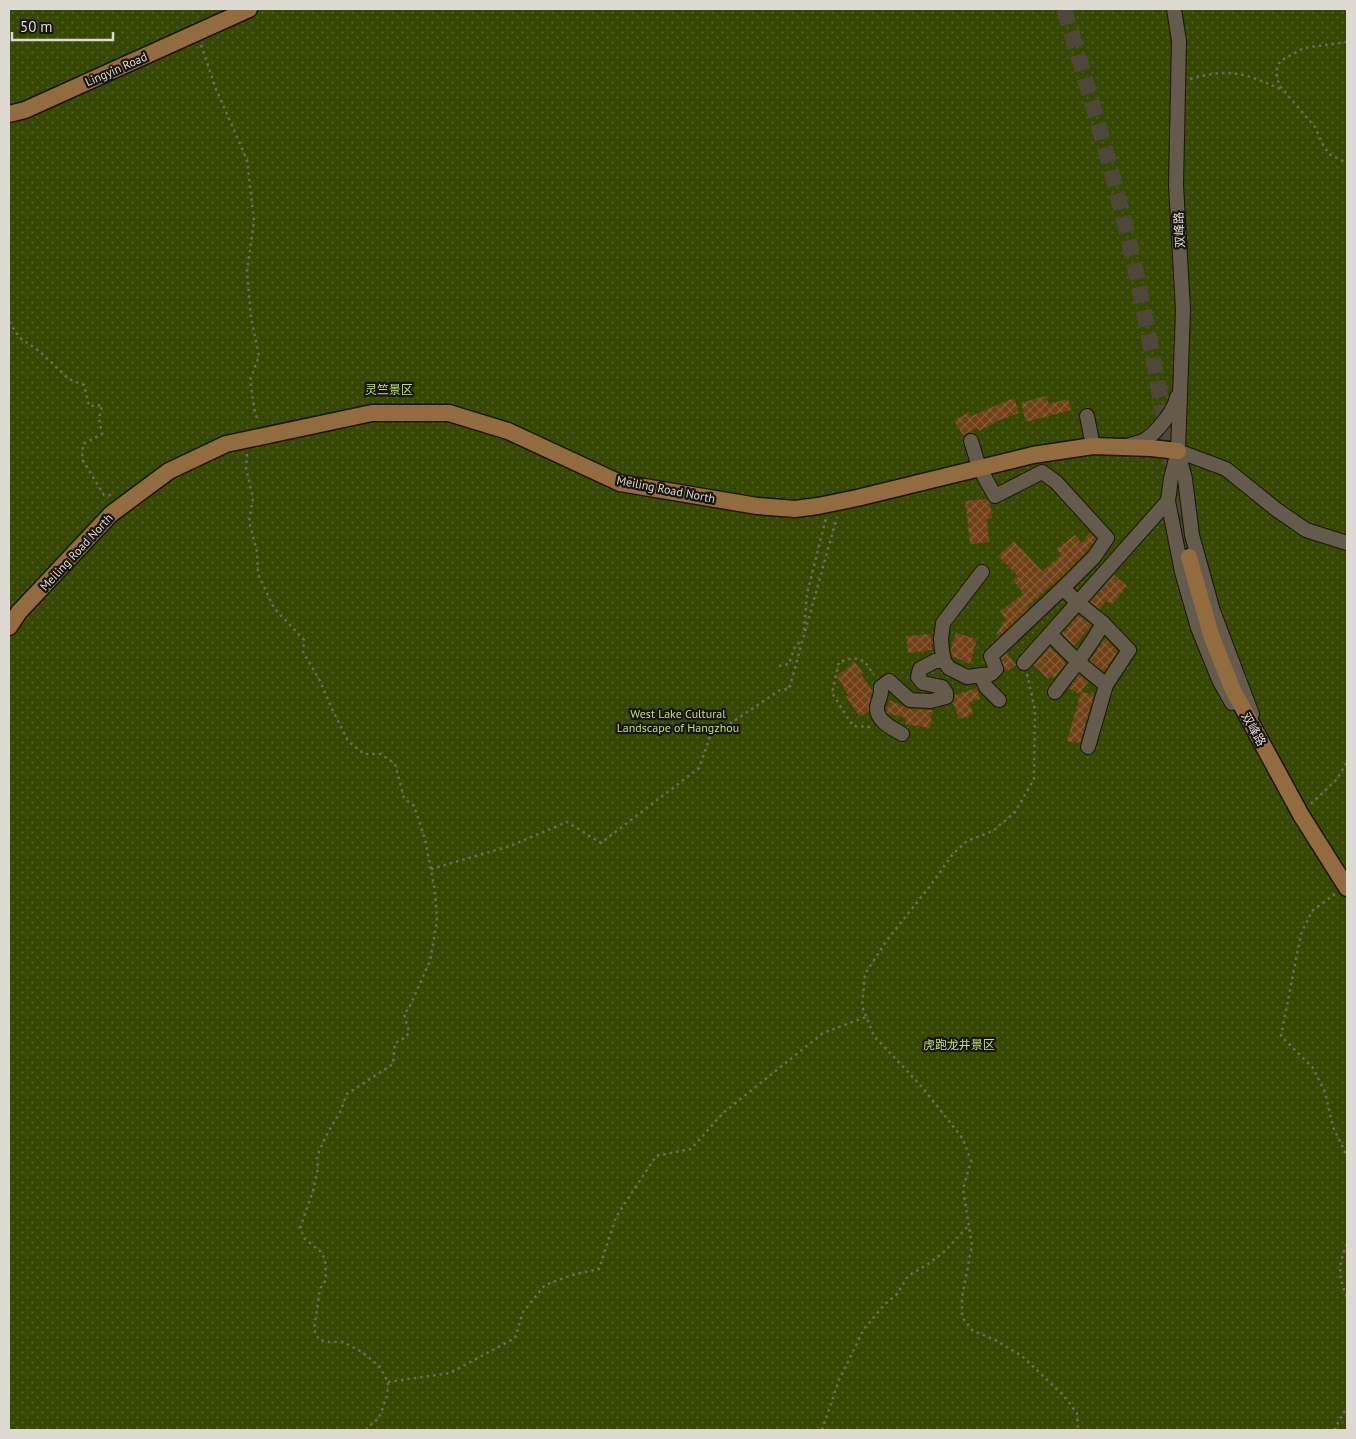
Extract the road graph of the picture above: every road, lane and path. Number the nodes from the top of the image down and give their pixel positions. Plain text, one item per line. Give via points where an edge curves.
1 (249, 9) edge
2 (1174, 9) edge
3 (197, 32) junction
4 (1347, 42) edge
5 (1179, 82) junction
6 (1284, 91) junction
7 (9, 114) edge
8 (1347, 163) edge
9 (9, 322) edge
10 (1181, 377) junction
11 (1086, 416) dead end
12 (264, 436) junction
13 (244, 440) junction
14 (971, 441) dead end
15 (1093, 446) junction
16 (1120, 448) junction
17 (1178, 451) junction
18 (979, 467) junction
19 (118, 490) dead end
20 (1168, 501) junction
21 (833, 510) junction
22 (1347, 543) edge
23 (1189, 557) tunnel mouth
24 (982, 572) dead end
25 (1063, 588) junction
26 (1077, 602) junction
27 (1103, 623) junction
28 (9, 627) edge
29 (1050, 634) junction
30 (803, 639) junction
31 (944, 661) junction
32 (1078, 662) junction
33 (1024, 663) joint
34 (779, 666) dead end
35 (981, 675) junction
36 (1106, 685) junction
37 (882, 687) junction
38 (1055, 692) dead end
39 (999, 700) dead end
40 (870, 727) dead end
41 (902, 734) dead end
42 (1088, 747) dead end
43 (1265, 747) junction
44 (1347, 762) edge
45 (1301, 815) junction
46 (431, 869) junction
47 (1347, 887) edge
48 (866, 1017) junction
49 (1347, 1156) edge
50 (969, 1225) junction
51 (1347, 1244) edge
52 (1347, 1297) edge
53 (388, 1382) junction
54 (1347, 1407) edge
55 (367, 1430) edge
56 (822, 1430) edge
57 (1078, 1430) edge
58 (1334, 1430) edge

1 - 3 main road, Lingyin Road
2 - 5 street, 双峰路 via 1179,41
3 - 7 main road, Lingyin Road via 25,110
3 - 12 path via 216,89 247,160 254,220 247,271 259,356 250,380 255,412
4 - 6 path via 1304,48 1280,61 1276,72
5 - 6 path via 1210,73 1234,72
5 - 10 street, 双峰路 via 1176,185 1183,310
6 - 8 path via 1315,127 1329,154
9 - 19 path via 20,338 69,379 84,385 89,406 102,405 99,418 102,434 83,444 82,459 104,495
10 - 16 street via 1176,403 1160,426 1143,441
10 - 17 street, 双峰路
11 - 15 street
12 - 13 main road, Meiling Road North
12 - 21 main road, Meiling Road North via 372,413 449,413 508,431 620,483 757,506
13 - 28 main road, Meiling Road North via 226,444 169,471 111,514 19,612
13 - 46 path via 252,498 249,521 257,552 258,574 274,608 304,640 303,652 348,741 364,754 381,754 394,764 404,798 414,806 426,839
14 - 18 street
15 - 16 main road, Meiling Road North
15 - 18 main road, Meiling Road North
16 - 17 main road, Meiling Road North
17 - 20 street
17 - 22 street, Meiling Road North via 1226,468 1306,530
17 - 43 street via 1192,534 1213,611
18 - 21 main road, Meiling Road North
18 - 25 street via 995,496 1042,472 1056,482 1107,538 1094,557
20 - 26 street
20 - 43 street via 1182,572 1198,628 1219,680 1238,714
21 - 30 path
21 - 30 path via 807,594
23 - 43 main road, 双峰路 via 1211,635 1232,688
24 - 31 street via 943,624
25 - 26 street
25 - 35 street via 991,656 996,669 991,674
26 - 27 street
26 - 29 street
27 - 32 street
27 - 36 street via 1129,650
29 - 32 street
29 - 33 street
30 - 34 path via 795,646 789,664
30 - 46 path via 789,689 780,690 710,737 699,768 601,843 567,822 510,846
31 - 35 street via 949,668 967,677
31 - 37 street via 934,661 920,670 918,677 923,682 942,687 946,697 930,701 910,700 889,681
32 - 36 street
32 - 38 street
33 - 48 path via 1035,710 1034,779 1015,812 993,830 967,841 953,854 887,940 865,974 862,1006
35 - 39 street via 986,687
36 - 42 street
37 - 40 path via 864,661 853,658 838,662 832,693 853,726
37 - 41 street via 877,709 880,718
43 - 45 main road, 双峰路
44 - 45 path via 1336,779
45 - 47 main road, 双峰路
46 - 53 path via 437,921 430,961 404,1014 410,1032 395,1043 393,1064 347,1094 317,1156 313,1191 300,1228 305,1239 325,1259 326,1280 320,1289 314,1329 319,1340 343,1342 362,1352 379,1366
47 - 49 path via 1312,911 1301,934 1281,1036 1313,1068 1325,1092 1333,1127
48 - 50 path via 874,1036 923,1088 963,1140 971,1161 963,1189
48 - 53 path via 823,1033 723,1113 691,1150 656,1156 616,1217 599,1269 546,1285 523,1312 515,1338 450,1373
50 - 56 path via 945,1251 908,1276 897,1294 864,1329 839,1380
50 - 57 path via 972,1245 962,1297 962,1317 972,1330 1022,1356 1063,1395 1077,1413
51 - 52 path via 1340,1262 1341,1282
53 - 55 path via 379,1418
54 - 58 path

